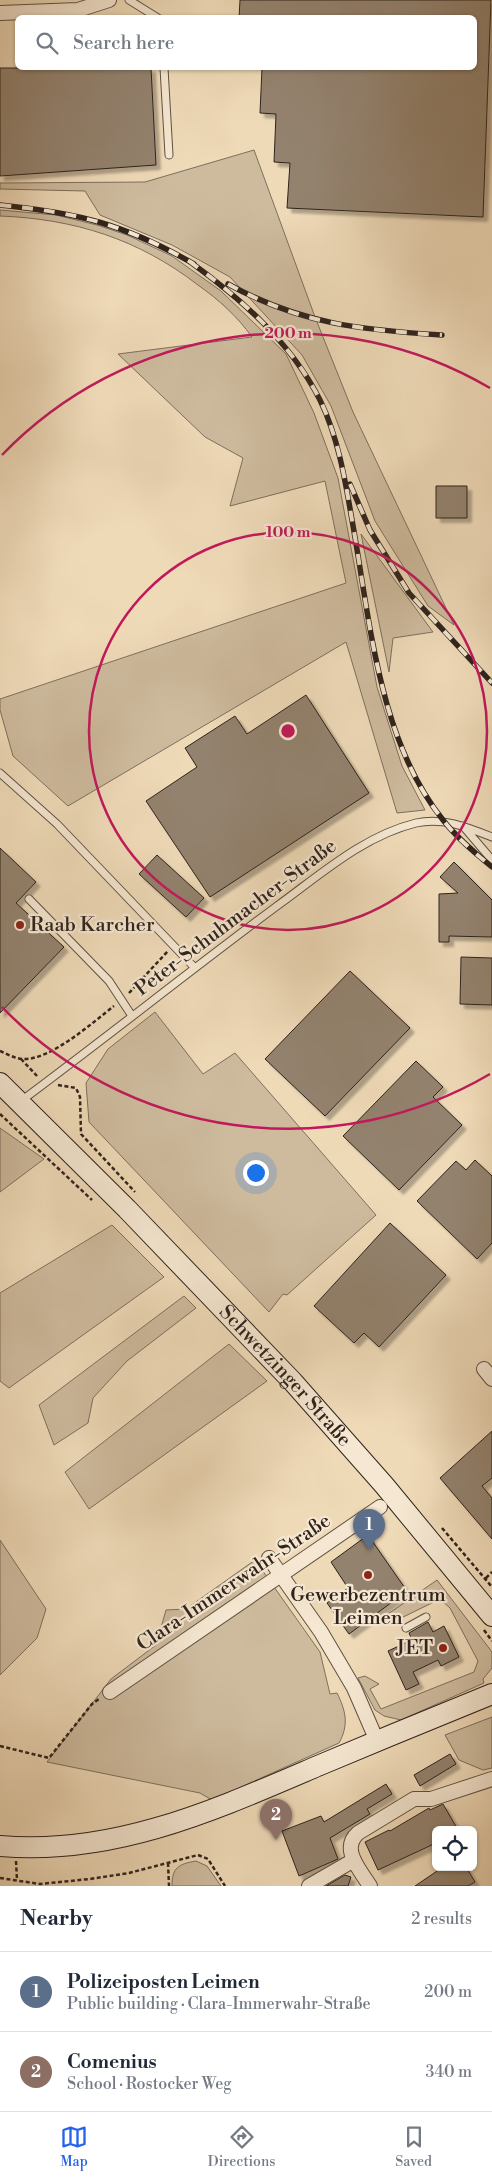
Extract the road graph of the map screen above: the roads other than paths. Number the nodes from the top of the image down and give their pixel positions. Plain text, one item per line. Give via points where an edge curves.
1 (109, 0) edge
2 (129, 0) edge
3 (0, 13) edge
4 (153, 15) edge
5 (164, 70) edge
6 (169, 155) dead end
7 (0, 772) edge
8 (462, 825) junction
9 (492, 837) edge
10 (492, 860) edge
11 (29, 899) dead end
12 (194, 967) junction
13 (132, 1016) junction
14 (0, 1083) edge
15 (21, 1102) junction
16 (380, 1507) dead end
17 (269, 1558) dead end
18 (280, 1576) junction
19 (492, 1616) edge
20 (426, 1617) dead end
21 (406, 1628) dead end
22 (110, 1692) road end
23 (492, 1694) edge
24 (377, 1740) junction
25 (492, 1779) edge
26 (0, 1846) edge
27 (354, 1860) junction
28 (308, 1886) edge
29 (370, 1886) edge

1 - 3 street via 78,10
2 - 4 lane
5 - 6 lane
7 - 12 lane via 57,824
8 - 9 lane, Peter-Schuhmacher-Straße
8 - 10 lane
8 - 12 lane, Peter-Schuhmacher-Straße via 443,821 416,823 358,847
11 - 13 lane via 108,981
12 - 13 lane, Peter-Schuhmacher-Straße
13 - 15 lane, Peter-Schuhmacher-Straße
14 - 15 main road, Schwetzinger Straße
15 - 19 main road, Schwetzinger Straße via 293,1382 384,1485
16 - 18 street, Clara-Immerwahr-Straße
17 - 18 street
18 - 22 street, Clara-Immerwahr-Straße
18 - 24 street via 322,1632 354,1688
20 - 21 lane
23 - 24 main road
24 - 26 main road via 243,1798 139,1834 60,1846
25 - 27 street via 430,1799 414,1799 358,1833 351,1841
27 - 28 street
27 - 29 street

